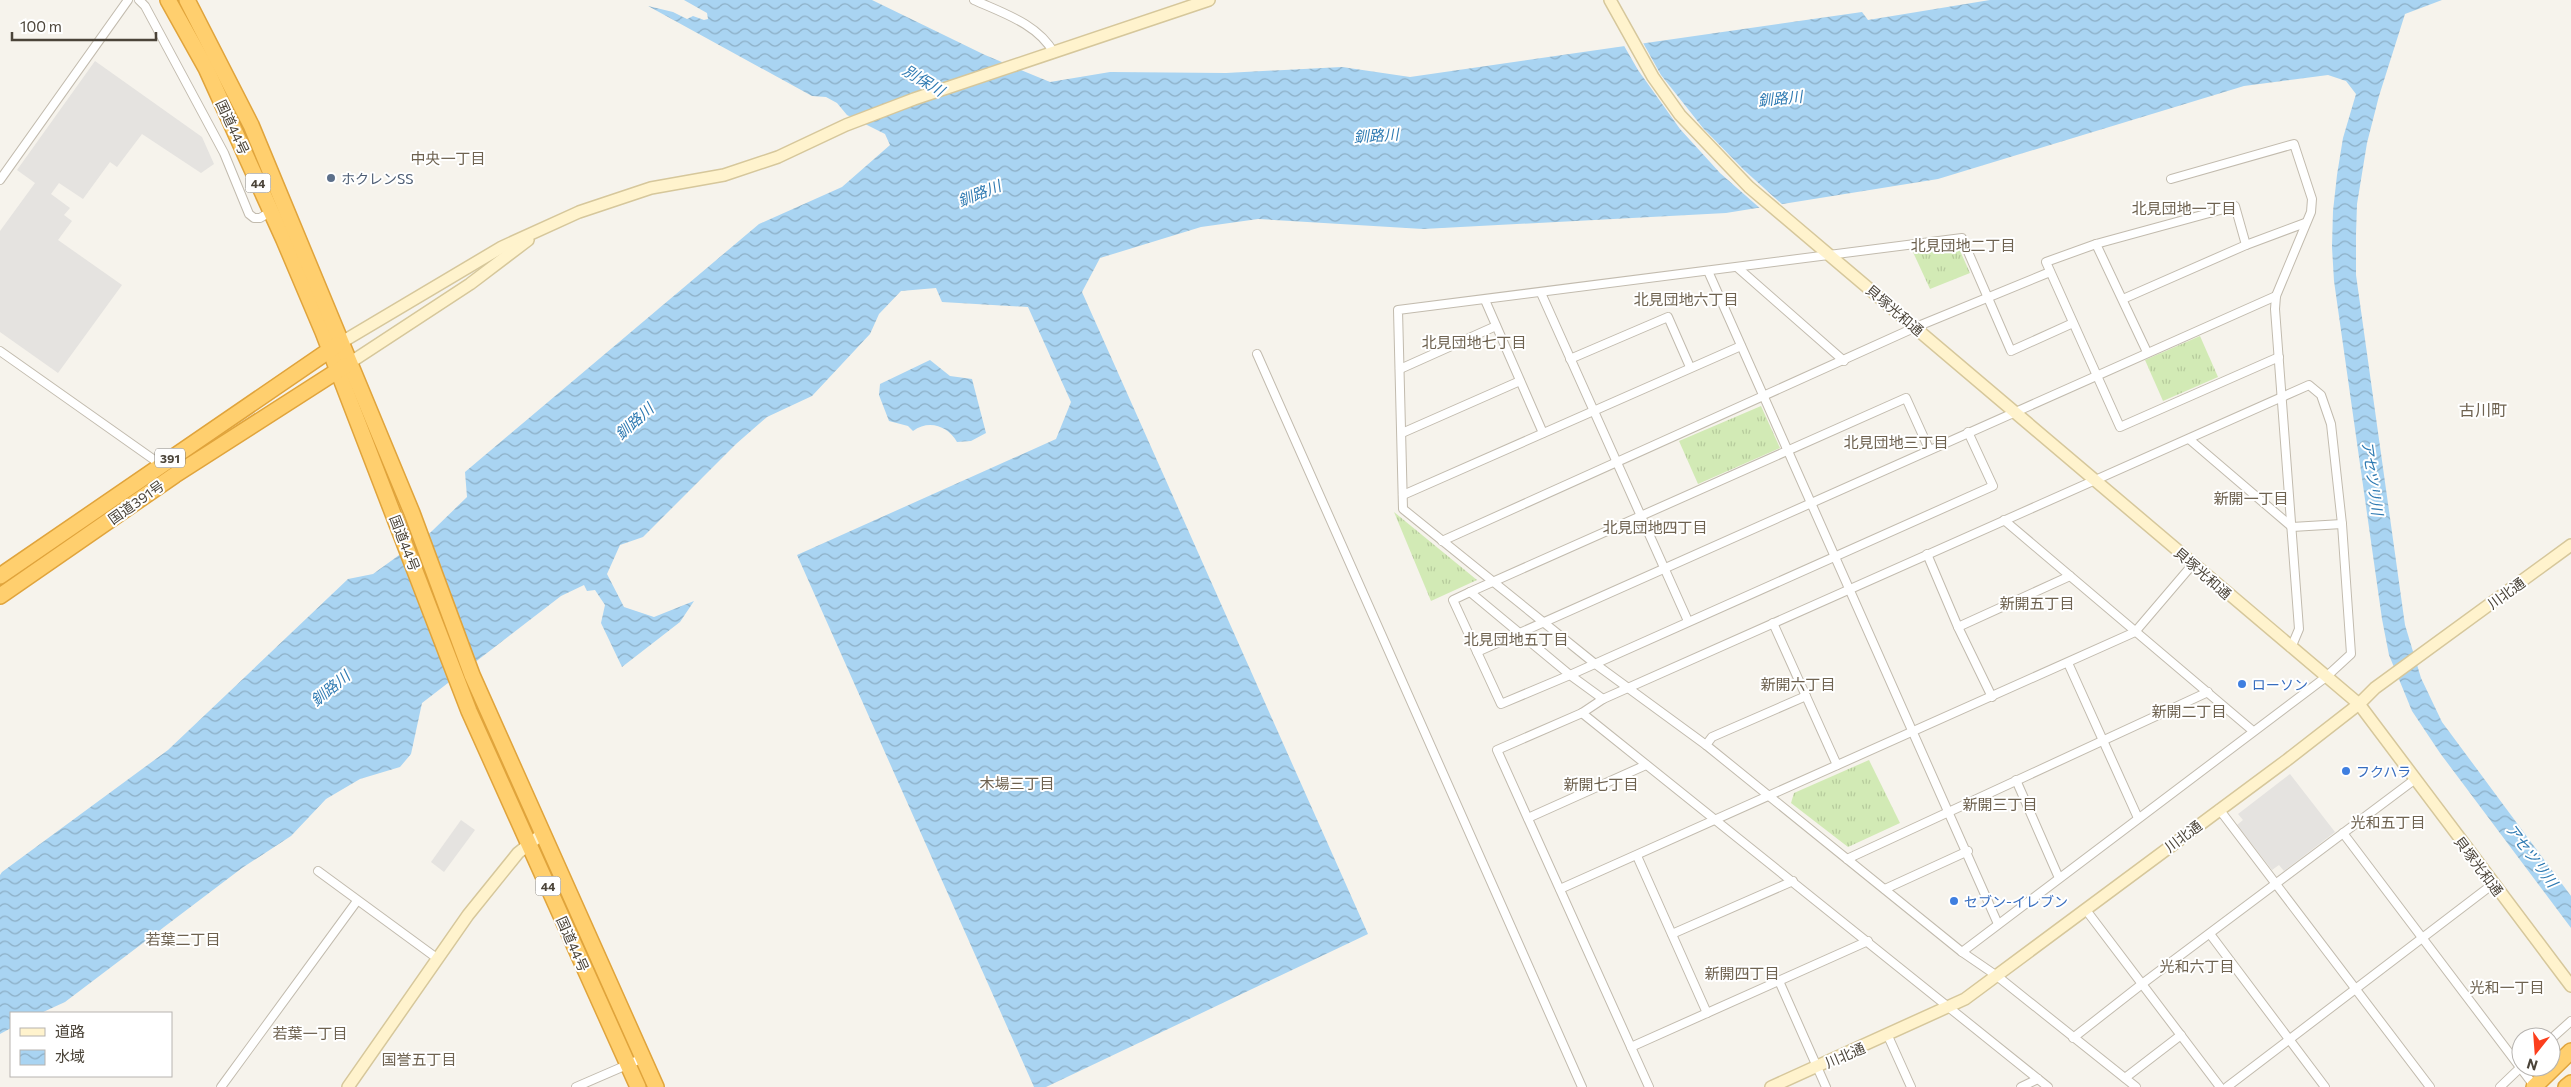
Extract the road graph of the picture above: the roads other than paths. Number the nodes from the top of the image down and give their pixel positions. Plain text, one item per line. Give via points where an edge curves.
1 (128, 0) edge
2 (139, 0) edge
3 (168, 0) edge
4 (187, 0) edge
5 (974, 0) edge
6 (1209, 0) edge
7 (1610, 0) edge
8 (1054, 53) junction
9 (2171, 179) dead end
10 (0, 180) edge
11 (285, 204) junction
12 (271, 211) junction
13 (2305, 223) junction
14 (548, 225) junction
15 (2096, 244) junction
16 (2246, 245) junction
17 (1829, 256) junction
18 (1738, 268) junction
19 (1708, 271) junction
20 (2050, 272) junction
21 (1541, 293) junction
22 (2276, 296) junction
23 (1987, 298) junction
24 (2124, 299) junction
25 (1485, 300) junction
26 (2073, 323) junction
27 (1496, 326) junction
28 (1916, 327) junction
29 (336, 346) junction
30 (1741, 346) junction
31 (0, 351) edge
32 (2147, 352) junction
33 (1257, 354) dead end
34 (2279, 357) junction
35 (1570, 359) junction
36 (351, 362) junction
37 (1844, 362) junction
38 (1690, 366) junction
39 (337, 370) junction
40 (1400, 370) junction
41 (2096, 374) junction
42 (1520, 381) junction
43 (1763, 397) junction
44 (2281, 397) junction
45 (2014, 411) junction
46 (1593, 412) junction
47 (1968, 432) junction
48 (1402, 433) junction
49 (1544, 433) junction
50 (2189, 439) junction
51 (1929, 449) junction
52 (1788, 450) junction
53 (160, 464) junction
54 (1616, 464) junction
55 (2095, 480) junction
56 (1403, 495) junction
57 (1812, 503) junction
58 (1639, 517) junction
59 (2004, 520) junction
60 (2342, 524) junction
61 (2292, 527) junction
62 (1442, 542) junction
63 (2571, 545) edge
64 (1927, 554) junction
65 (1836, 555) junction
66 (2193, 564) junction
67 (1663, 568) junction
68 (0, 576) edge
69 (2070, 576) junction
70 (1490, 581) junction
71 (1849, 588) junction
72 (1470, 592) junction
73 (0, 596) edge
74 (1688, 621) junction
75 (1542, 623) junction
76 (1774, 623) junction
77 (1958, 627) junction
78 (2135, 632) junction
79 (1520, 634) junction
80 (2291, 648) junction
81 (1477, 652) junction
82 (2068, 663) junction
83 (1594, 664) junction
84 (1570, 675) junction
85 (2326, 677) junction
86 (1629, 688) junction
87 (2208, 692) junction
88 (1806, 696) junction
89 (1992, 697) junction
90 (1603, 699) junction
91 (2359, 704) junction
92 (1582, 712) junction
93 (1913, 731) junction
94 (2253, 731) junction
95 (2103, 741) junction
96 (1706, 745) junction
97 (1646, 765) junction
98 (1837, 765) junction
99 (2016, 780) junction
100 (2414, 780) junction
101 (1770, 796) junction
102 (2220, 809) junction
103 (1950, 811) junction
104 (1528, 818) junction
105 (2138, 818) junction
106 (1716, 819) junction
107 (2343, 833) junction
108 (542, 834) junction
109 (529, 844) junction
110 (1968, 851) junction
111 (1637, 856) junction
112 (1847, 859) junction
113 (318, 871) dead end
114 (2059, 878) junction
115 (1793, 881) junction
116 (2276, 883) junction
117 (2493, 884) junction
118 (1560, 889) junction
119 (1884, 889) junction
120 (357, 900) junction
121 (2086, 910) junction
122 (1998, 924) junction
123 (1672, 934) junction
124 (2210, 934) junction
125 (2423, 938) junction
126 (1868, 941) junction
127 (1962, 952) junction
128 (438, 959) junction
129 (1997, 976) junction
130 (1779, 981) junction
131 (2142, 984) junction
132 (2571, 986) edge
133 (2358, 989) junction
134 (1949, 1007) junction
135 (1707, 1014) junction
136 (2571, 1020) edge
137 (2561, 1030) edge
138 (2181, 1035) junction
139 (1888, 1036) junction
140 (2073, 1038) junction
141 (2290, 1040) junction
142 (1631, 1047) junction
143 (2571, 1051) edge
144 (2511, 1056) edge
145 (642, 1058) junction
146 (628, 1064) junction
147 (1817, 1067) junction
148 (2511, 1077) edge
149 (2527, 1077) edge
150 (2125, 1078) junction
151 (2038, 1079) junction
152 (2571, 1083) edge
153 (221, 1087) edge
154 (348, 1087) edge
155 (576, 1087) edge
156 (638, 1087) edge
157 (656, 1087) edge
158 (1582, 1087) edge
159 (1649, 1087) edge
160 (1771, 1087) edge
161 (1826, 1087) edge
162 (1911, 1087) edge
163 (2021, 1087) edge
164 (2048, 1087) edge
165 (2136, 1087) edge
166 (2220, 1087) edge
167 (2227, 1087) edge
168 (2325, 1087) edge
169 (2430, 1087) edge
170 (2500, 1087) edge
171 (2535, 1087) edge
172 (2566, 1087) edge

1 - 10 street
2 - 12 street via 224,153 249,214 260,218
3 - 12 highway, 国道44号 / 44 via 206,68
4 - 11 highway, 国道44号 / 44 via 252,125
5 - 8 street via 1031,27
6 - 8 street
7 - 17 street, 貝塚光和通 via 1653,77 1680,115 1717,156
8 - 14 street via 914,99 846,125 778,157 724,175 651,188
9 - 13 street via 2294,144 2312,200 2311,212
11 - 12 street
11 - 29 highway, 国道44号 / 44
12 - 29 highway, 国道44号 / 44
13 - 16 street
13 - 22 street
14 - 29 street via 502,247
14 - 36 street via 470,284
15 - 16 street via 2235,206
15 - 20 street via 2046,262
15 - 24 street
16 - 24 street
17 - 18 street
17 - 23 street via 1962,238
17 - 28 street, 貝塚光和通
18 - 19 street
18 - 37 street
19 - 21 street
19 - 30 street
20 - 23 street
20 - 26 street
21 - 25 street
21 - 35 street
22 - 32 street
22 - 34 street
23 - 26 street via 2011,351
23 - 28 street
24 - 32 street
25 - 27 street
25 - 40 street via 1398,310
26 - 41 street
27 - 40 street
27 - 42 street
28 - 37 street
28 - 45 street, 貝塚光和通
29 - 36 highway, 国道44号 / 44
29 - 39 highway, 国道44号 / 44
29 - 53 highway, 国道391号 / 391
30 - 38 street
30 - 43 street
31 - 53 street
32 - 41 street
33 - 158 street
34 - 41 street via 2120,427
34 - 44 street
35 - 38 street via 1668,317
35 - 46 street
36 - 39 highway, 国道391号 / 391
36 - 108 highway, 国道44号 / 44 via 472,675
37 - 43 street
38 - 46 street
39 - 73 highway, 国道391号 / 391 via 175,475
39 - 109 highway, 国道44号 / 44 via 459,685
40 - 48 street
41 - 45 street
42 - 48 street
42 - 49 street
43 - 52 street
43 - 54 street
44 - 50 street
44 - 60 street via 2309,385 2321,395 2331,424
44 - 61 street
45 - 47 street
45 - 55 street, 貝塚光和通
46 - 49 street
46 - 54 street
47 - 51 street
47 - 65 street via 1993,486
48 - 56 street
49 - 56 street
50 - 55 street
50 - 61 street
51 - 52 street via 1906,398
51 - 57 street
52 - 57 street
52 - 58 street
53 - 68 highway, 国道391号 / 391
54 - 58 street
54 - 62 street
55 - 59 street
55 - 66 street, 貝塚光和通
56 - 62 street via 1403,509
57 - 65 street
57 - 67 street
58 - 67 street
58 - 70 street
59 - 64 street
59 - 69 street
60 - 61 street
60 - 85 street via 2351,654
61 - 80 street via 2299,629
62 - 70 street
63 - 91 street, 川北通 via 2375,688
64 - 71 street
64 - 77 street
65 - 71 street
65 - 74 street
66 - 78 street
66 - 80 street, 貝塚光和通
67 - 74 street
67 - 75 street
69 - 77 street
69 - 78 street
70 - 72 street
70 - 75 street
71 - 76 street
71 - 93 street
72 - 79 street
72 - 81 street via 1453,600
74 - 83 street
75 - 79 street
75 - 83 street
76 - 86 street
76 - 88 street
77 - 89 street
78 - 82 street
78 - 87 street
79 - 81 street
79 - 84 street
80 - 85 street, 貝塚光和通
81 - 84 street via 1501,704
82 - 89 street
82 - 95 street
83 - 84 street
83 - 86 street
84 - 90 street
85 - 91 street, 貝塚光和通
85 - 94 street
86 - 90 street
86 - 96 street
87 - 94 street
87 - 95 street
88 - 96 street via 1712,737
88 - 98 street
89 - 93 street
90 - 92 street
91 - 100 street, 貝塚光和通
91 - 102 street, 川北通
92 - 97 street
92 - 104 street via 1497,750
93 - 98 street
93 - 103 street
94 - 105 street
95 - 99 street
95 - 105 street
96 - 101 street
97 - 104 street
97 - 106 street
98 - 101 street
99 - 103 street
99 - 114 street
100 - 107 street
100 - 117 street, 貝塚光和通
101 - 106 street
101 - 112 street
102 - 116 street
102 - 121 street, 川北通
103 - 110 street
103 - 112 street
104 - 118 street
105 - 114 street
106 - 111 street
106 - 115 street
107 - 116 street
107 - 125 street
108 - 109 street
108 - 145 highway, 国道44号 / 44
109 - 128 street via 508,864
109 - 146 highway, 国道44号 / 44
110 - 119 street
110 - 122 street
111 - 118 street
111 - 123 street
112 - 119 street
113 - 120 street
114 - 122 street
115 - 123 street
115 - 126 street
116 - 124 street
116 - 133 street
117 - 125 street
117 - 132 street, 貝塚光和通
118 - 142 street
119 - 127 street
120 - 128 street
120 - 153 street
121 - 129 street, 川北通
121 - 131 street
122 - 127 street
123 - 135 street
124 - 131 street
124 - 141 street
125 - 133 street
125 - 144 street
126 - 130 street
126 - 134 street
127 - 129 street
128 - 154 street
129 - 134 street, 川北通
129 - 140 street
130 - 135 street
130 - 147 street
131 - 138 street
131 - 140 street
133 - 141 street
133 - 169 street
134 - 139 street, 川北通
134 - 151 street
135 - 142 street
136 - 137 street
138 - 150 street
138 - 166 street
139 - 147 street, 川北通
139 - 162 street
140 - 150 street
141 - 167 street
141 - 168 street
142 - 159 street
143 - 171 highway
145 - 146 street
145 - 157 highway, 国道44号 / 44
146 - 155 street
146 - 156 highway, 国道44号 / 44
147 - 160 street, 川北通
147 - 161 street
148 - 170 street
149 - 171 street
150 - 165 street
151 - 163 street
151 - 164 street
152 - 172 highway

